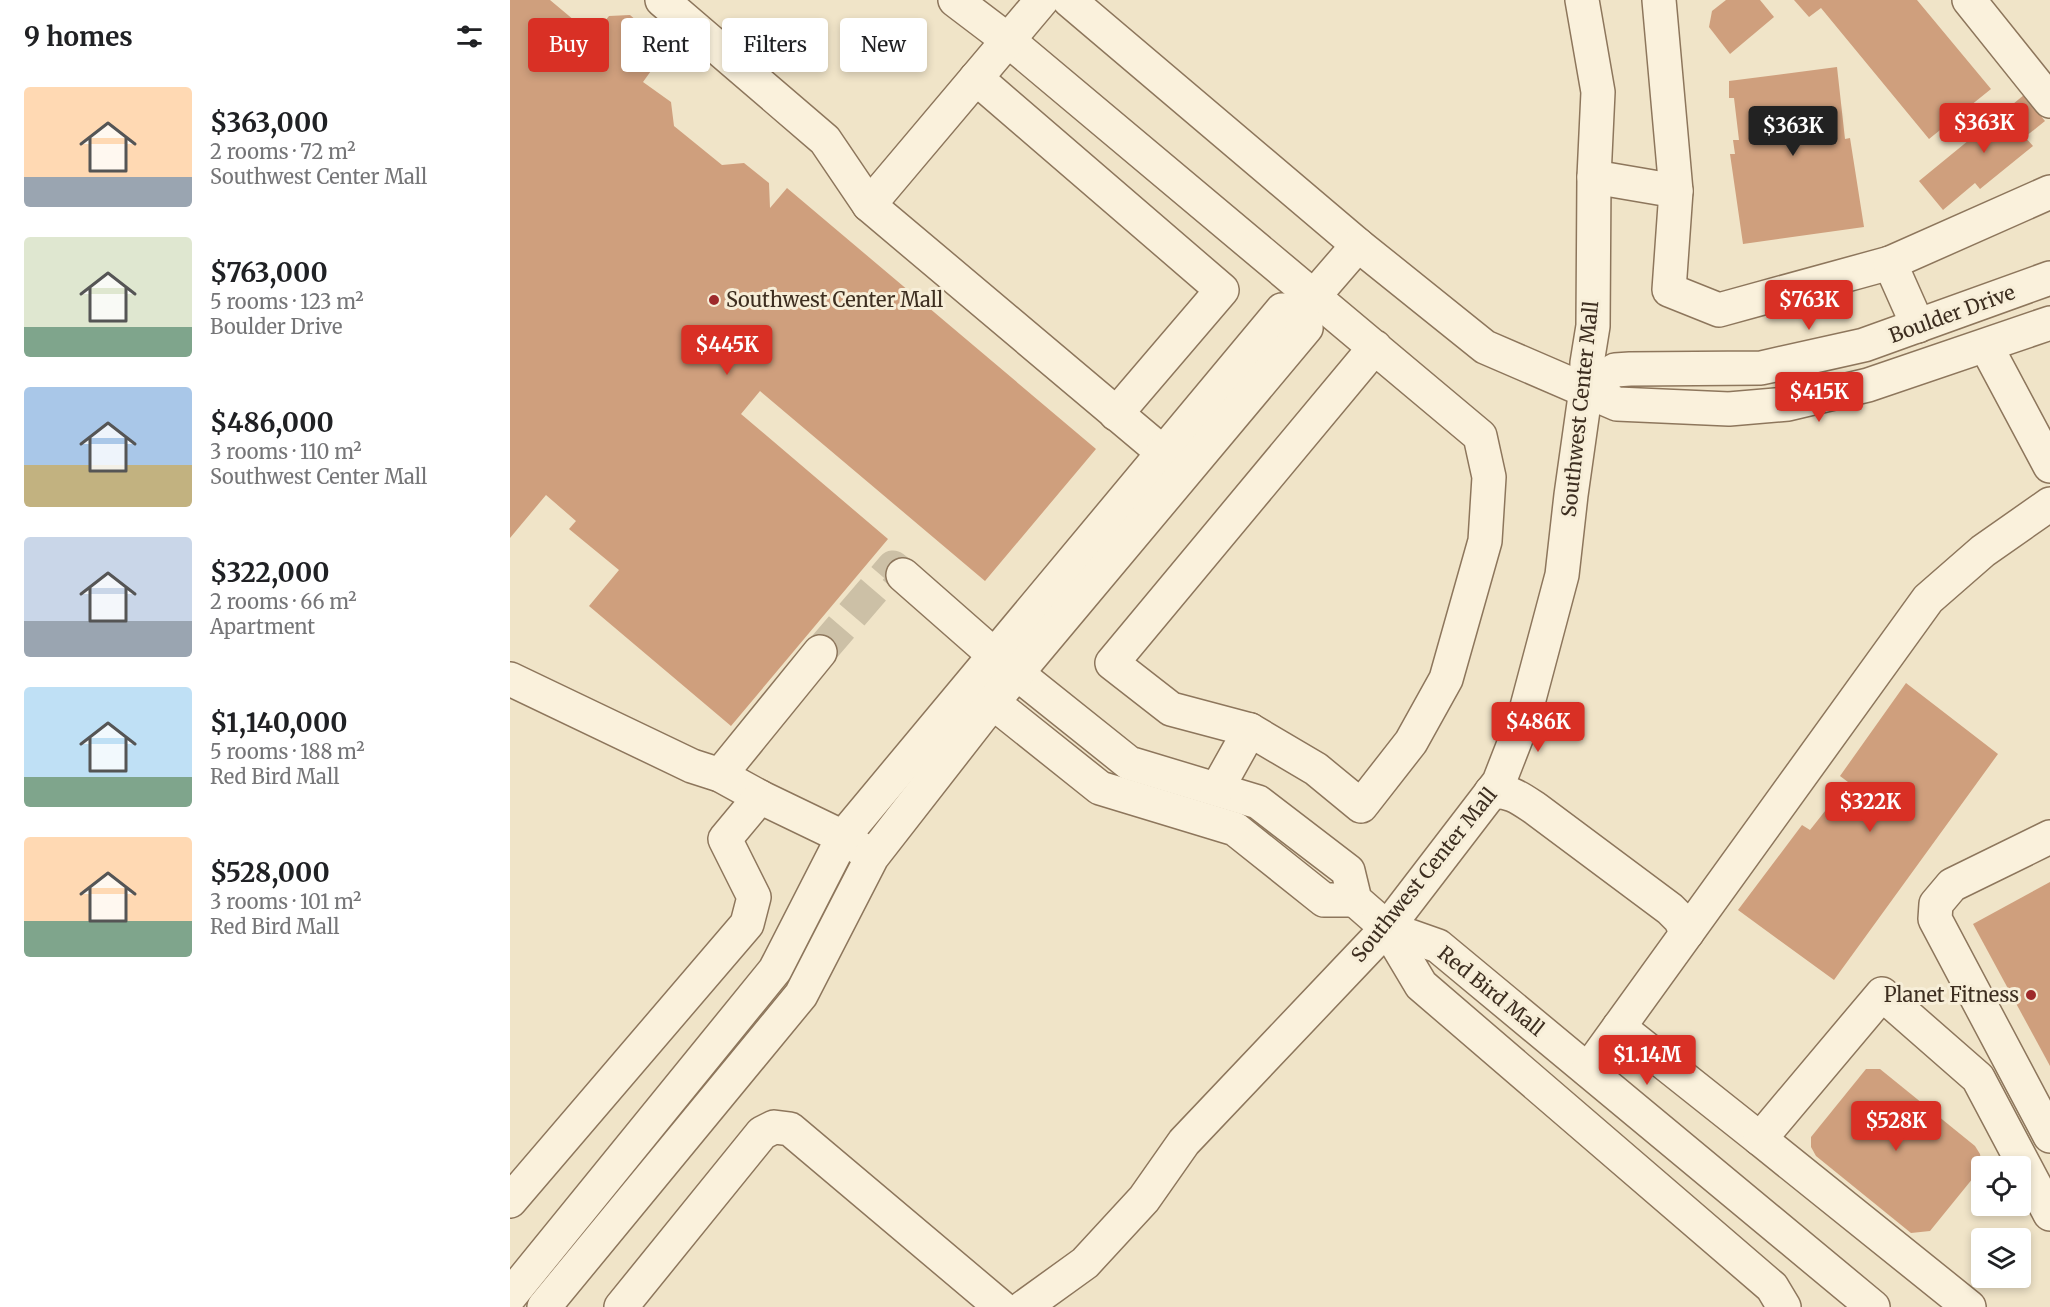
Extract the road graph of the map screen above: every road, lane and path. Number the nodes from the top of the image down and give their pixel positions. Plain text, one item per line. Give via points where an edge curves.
1 (662, 0) edge
2 (955, 0) edge
3 (1042, 0) edge
4 (1069, 0) edge
5 (1582, 0) edge
6 (1659, 0) edge
7 (1969, 0) edge
8 (1009, 41) junction
9 (976, 78) junction
10 (2050, 101) edge
11 (1594, 177) junction
12 (1676, 191) junction
13 (2050, 192) edge
14 (869, 205) junction
15 (1358, 245) junction
16 (1890, 262) junction
17 (2050, 278) edge
18 (1308, 304) junction
19 (2050, 323) edge
20 (1918, 326) junction
21 (1986, 346) junction
22 (1375, 347) junction
23 (1586, 389) junction
24 (1116, 414) junction
25 (2038, 418) edge
26 (1174, 462) junction
27 (2050, 466) edge
28 (2050, 504) edge
29 (903, 575) dead end
30 (820, 652) tunnel mouth
31 (1006, 664) junction
32 (510, 679) edge
33 (981, 693) junction
34 (1250, 730) junction
35 (720, 775) junction
36 (1217, 789) junction
37 (1491, 792) junction
38 (760, 797) junction
39 (843, 837) junction
40 (2050, 837) edge
41 (872, 856) junction
42 (1355, 900) junction
43 (1387, 928) junction
44 (1687, 933) junction
45 (1619, 1027) junction
46 (1588, 1070) junction
47 (2050, 1136) edge
48 (1760, 1139) junction
49 (510, 1201) edge
50 (2050, 1214) edge
51 (510, 1296) edge
52 (544, 1307) edge
53 (621, 1307) edge
54 (1000, 1307) edge
55 (1024, 1307) edge
56 (1784, 1307) edge
57 (1873, 1307) edge
58 (1969, 1307) edge

1 - 14 street via 825,140
2 - 8 street
3 - 8 street
4 - 15 street
5 - 11 street, Southwest Center Mall via 1598,92
6 - 12 street
7 - 10 street
8 - 9 street
8 - 18 street
9 - 14 street
9 - 24 street via 1222,290
11 - 12 street
11 - 23 street, Southwest Center Mall via 1593,326
12 - 16 street via 1668,290 1719,310
13 - 16 street
14 - 24 street
15 - 18 street
15 - 23 street via 1485,347
16 - 20 street
17 - 20 street, Boulder Drive
18 - 22 street
18 - 26 street via 1282,310
19 - 21 street, Boulder Drive
20 - 23 street, Boulder Drive via 1864,345 1761,368 1615,370
21 - 23 street, Boulder Drive via 1868,385 1788,404 1729,409 1617,404
21 - 25 street
22 - 34 street via 1112,663 1171,709
22 - 34 street via 1480,436 1490,477 1485,541 1446,679 1411,742 1361,806 1316,769
23 - 37 street, Southwest Center Mall via 1562,575 1524,718 1499,782
24 - 26 street
25 - 27 street
26 - 31 street
28 - 44 street via 1983,551 1928,599
29 - 31 street
30 - 35 street
31 - 33 street
31 - 36 street via 1129,763
32 - 35 street via 692,766
33 - 39 street
33 - 41 street
33 - 42 street via 1100,788 1235,829 1323,900
34 - 36 street
35 - 38 street
36 - 42 street via 1258,802 1348,871
37 - 43 street, Southwest Center Mall
37 - 44 street via 1515,795 1536,809 1670,909
38 - 39 street
38 - 49 street via 725,839 754,897 747,924
39 - 41 street
39 - 51 street via 776,970
40 - 47 street via 1952,885 1936,904 1935,919
41 - 52 street via 801,994
42 - 43 street
43 - 46 street, Red Bird Mall via 1438,946
43 - 55 street, Southwest Center Mall via 1184,1142 1144,1199 1085,1263
43 - 56 street, Red Bird Mall via 1421,985 1772,1287
44 - 45 street
45 - 46 street
45 - 48 street
46 - 57 street, Red Bird Mall
48 - 50 street via 1882,994 1978,1078
48 - 58 street
53 - 54 street via 762,1134 774,1127 790,1129

